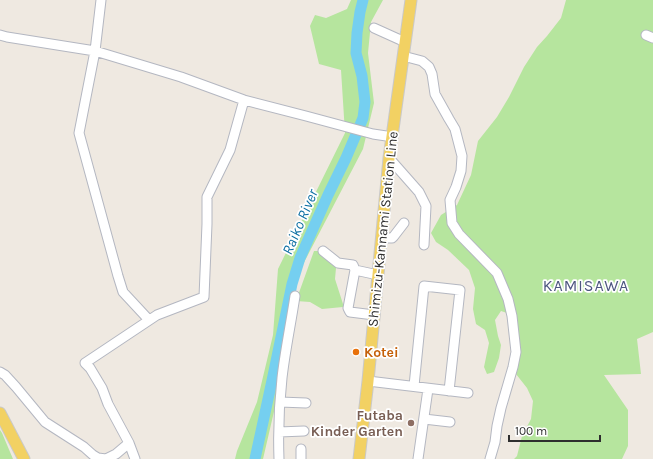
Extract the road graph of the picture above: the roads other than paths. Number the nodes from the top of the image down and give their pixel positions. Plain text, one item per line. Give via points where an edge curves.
1 (102, 0) edge
2 (411, 0) edge
3 (374, 28) dead end
4 (0, 35) edge
5 (405, 42) junction
6 (95, 51) junction
7 (403, 56) junction
8 (244, 100) junction
9 (393, 136) junction
10 (389, 158) junction
11 (404, 224) dead end
12 (382, 238) junction
13 (424, 245) dead end
14 (323, 251) dead end
15 (355, 270) junction
16 (378, 275) junction
17 (295, 296) dead end
18 (374, 314) junction
19 (149, 320) junction
20 (0, 372) edge
21 (368, 381) junction
22 (414, 386) junction
23 (428, 389) junction
24 (449, 391) junction
25 (468, 393) dead end
26 (280, 402) junction
27 (306, 403) dead end
28 (0, 413) edge
29 (424, 419) junction
30 (450, 422) dead end
31 (304, 431) dead end
32 (279, 432) junction
33 (129, 443) junction
34 (301, 449) dead end
35 (24, 459) edge
36 (135, 459) edge
37 (279, 459) edge
38 (301, 459) edge
39 (359, 459) edge
40 (418, 459) edge
41 (490, 459) edge

1 - 6 street
2 - 5 main road, Shimizu-Kannami Station Line
3 - 5 street
4 - 6 street
5 - 7 main road, Shimizu-Kannami Station Line
6 - 8 street via 181,77
6 - 19 street via 79,133 123,292
7 - 9 main road, Shimizu-Kannami Station Line
7 - 41 street via 422,61 432,74 435,94 455,129 462,156 461,171 450,200 452,223 459,234 497,273 512,316 516,352
8 - 9 street via 373,134
8 - 19 street via 230,150 207,197 204,297
9 - 10 main road, Shimizu-Kannami Station Line
10 - 12 main road, Shimizu-Kannami Station Line
10 - 13 street via 419,192 426,206
11 - 12 street via 392,238
12 - 16 main road, Shimizu-Kannami Station Line
14 - 15 street via 338,263 353,265
15 - 16 street
15 - 18 street via 348,308 350,312
16 - 18 main road, Shimizu-Kannami Station Line
17 - 26 street
18 - 21 main road, Shimizu-Kannami Station Line
19 - 33 street via 85,363 102,388
20 - 33 street via 16,386 45,422 98,458 106,459
21 - 22 street
21 - 39 main road, Shimizu-Kannami Station Line
22 - 23 street
22 - 24 street via 424,286 460,290
23 - 24 street
23 - 29 street
24 - 25 street
26 - 27 street
26 - 32 street
28 - 35 main road
29 - 30 street
29 - 40 street
31 - 32 street
32 - 37 street
33 - 36 street
34 - 38 street

